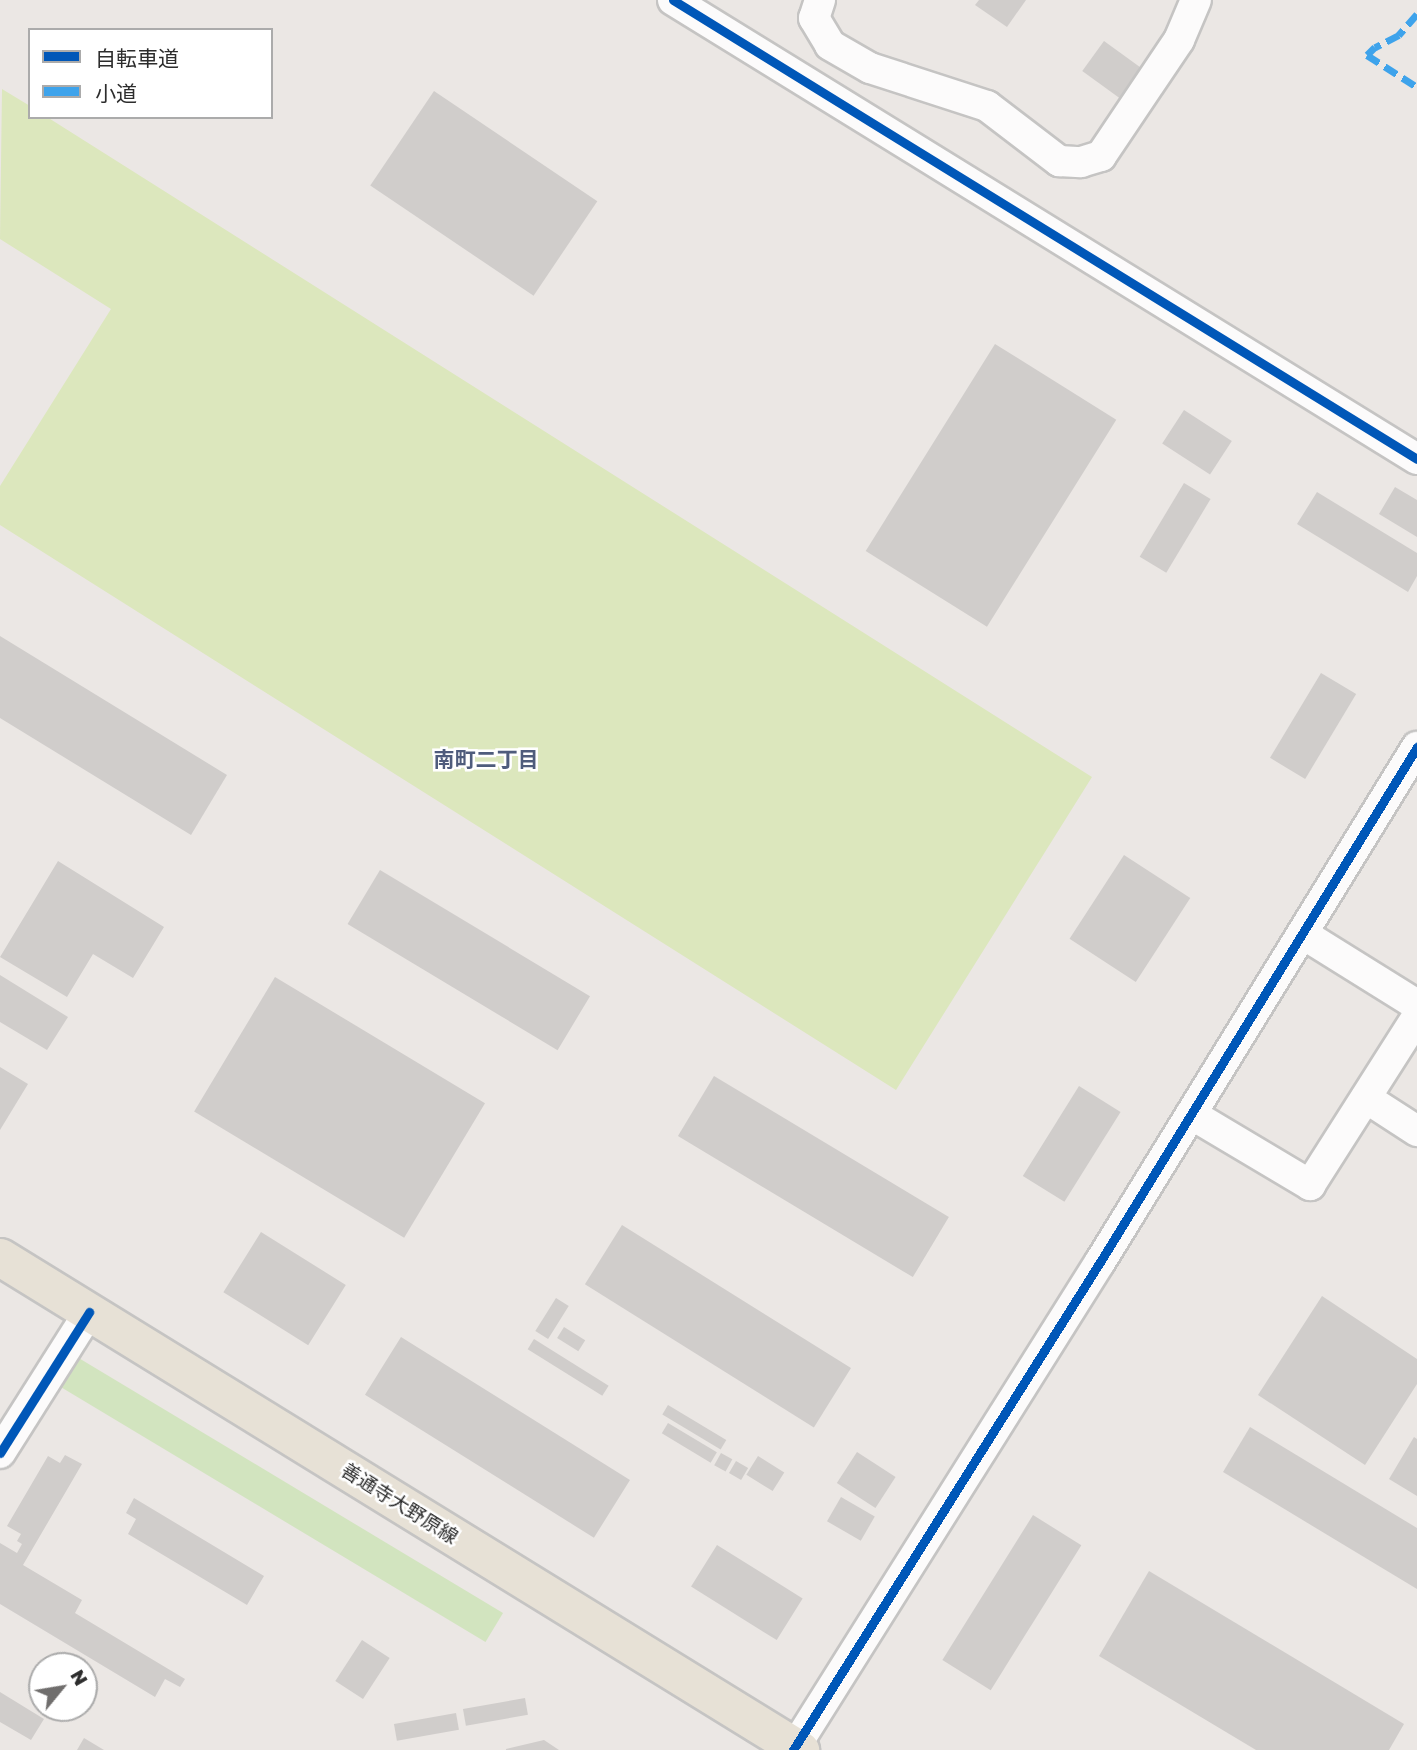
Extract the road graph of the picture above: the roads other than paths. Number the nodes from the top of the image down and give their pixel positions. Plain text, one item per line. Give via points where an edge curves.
1 (673, 0) edge
2 (820, 0) edge
3 (1196, 0) edge
4 (1417, 459) edge
5 (1417, 747) edge
6 (1303, 934) junction
7 (1417, 1005) edge
8 (1417, 1017) edge
9 (1366, 1098) junction
10 (1191, 1114) junction
11 (1417, 1131) edge
12 (0, 1257) edge
13 (89, 1312) junction
14 (0, 1453) edge
15 (796, 1749) edge

1 - 4 street
2 - 3 street via 814,18 830,45 870,68 986,106 1059,161 1081,162 1101,156 1180,40
5 - 6 street
6 - 7 street
6 - 10 street
8 - 9 street
9 - 10 street via 1310,1185
9 - 11 street
10 - 15 street
12 - 13 main road, 善通寺大野原線
13 - 14 street
13 - 15 main road, 善通寺大野原線

